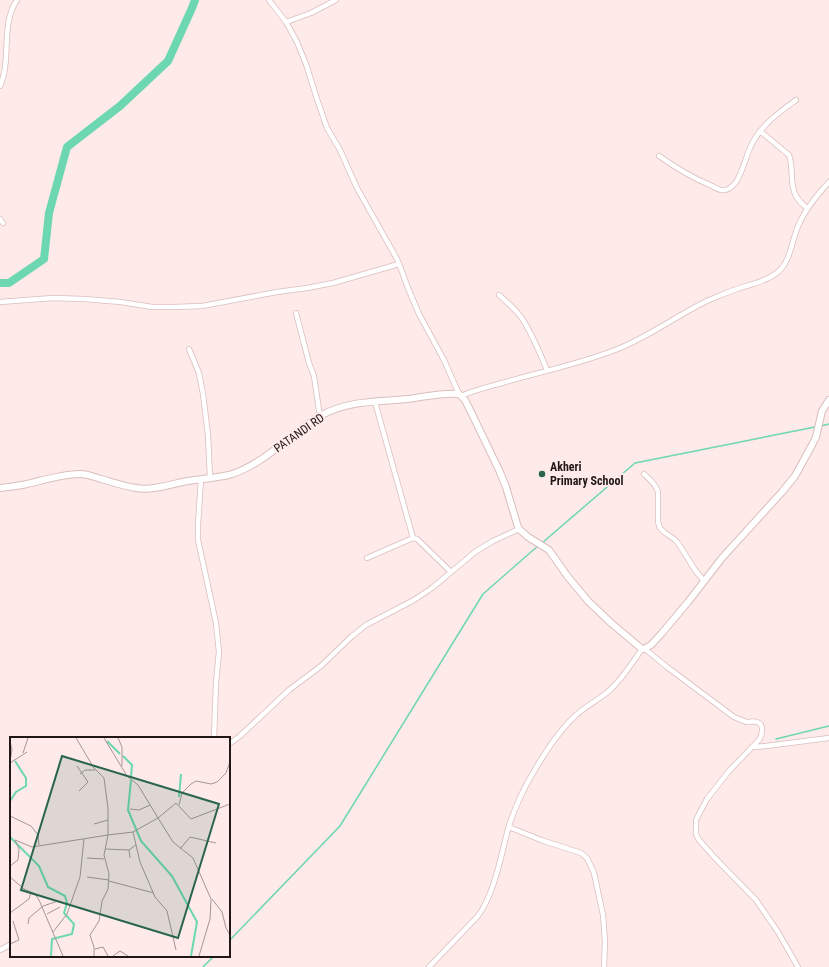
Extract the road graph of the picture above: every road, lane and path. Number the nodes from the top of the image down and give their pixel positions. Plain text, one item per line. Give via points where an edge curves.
1 (17, 0) edge
2 (270, 0) edge
3 (336, 0) edge
4 (286, 22) junction
5 (2, 59) edge
6 (0, 86) edge
7 (796, 100) dead end
8 (760, 131) junction
9 (659, 156) dead end
10 (829, 182) edge
11 (807, 208) junction
12 (399, 264) junction
13 (499, 295) dead end
14 (0, 302) edge
15 (296, 313) dead end
16 (189, 349) dead end
17 (547, 370) junction
18 (460, 395) junction
19 (829, 400) edge
20 (375, 402) junction
21 (320, 417) junction
22 (644, 474) dead end
23 (210, 478) junction
24 (201, 479) junction
25 (0, 488) edge
26 (519, 529) junction
27 (413, 538) junction
28 (367, 558) dead end
29 (451, 572) junction
30 (704, 581) junction
31 (644, 649) junction
32 (214, 737) edge
33 (829, 738) edge
34 (230, 743) edge
35 (753, 747) junction
36 (509, 827) junction
37 (10, 945) edge
38 (0, 950) edge
39 (429, 967) edge
40 (604, 967) edge
41 (798, 967) edge

1 - 5 street via 9,13
2 - 4 street
3 - 4 street
4 - 12 street via 304,56 327,128
5 - 6 street via 3,78
7 - 8 street
8 - 9 street via 748,152 740,177 732,187 724,190 700,181
8 - 11 street via 789,155 795,194
10 - 11 street
11 - 17 street via 787,258 772,276 701,304 622,347
12 - 14 street via 307,288 202,306 152,307 120,302 53,298
12 - 18 street via 419,314
13 - 17 street via 522,319
15 - 21 street via 314,376
16 - 23 street via 199,373 203,394
17 - 18 street
18 - 20 street, PATANDI RD via 447,394
18 - 26 street via 499,470
19 - 30 street via 822,410 812,446 795,476
20 - 21 street, PATANDI RD via 343,406
20 - 27 street
21 - 23 street, PATANDI RD via 255,463 242,470
22 - 30 street via 658,488 660,528 678,543
23 - 24 street, PATANDI RD
24 - 25 street, PATANDI RD via 156,488 140,488 81,474
24 - 32 street via 198,540 216,623 219,652
26 - 29 street via 475,552
26 - 31 street via 547,548 588,601
27 - 28 street
27 - 29 street via 417,538
29 - 34 street via 414,600 356,632 321,666 289,690
30 - 31 street via 662,633
31 - 35 street via 734,717 760,724 763,734
31 - 36 street via 610,690 574,717 558,735 523,790
33 - 35 street
35 - 41 street via 743,755 707,799 696,820 696,834 715,858 756,900
36 - 39 street via 483,909
36 - 40 street via 587,858 594,873 604,915
37 - 38 street

